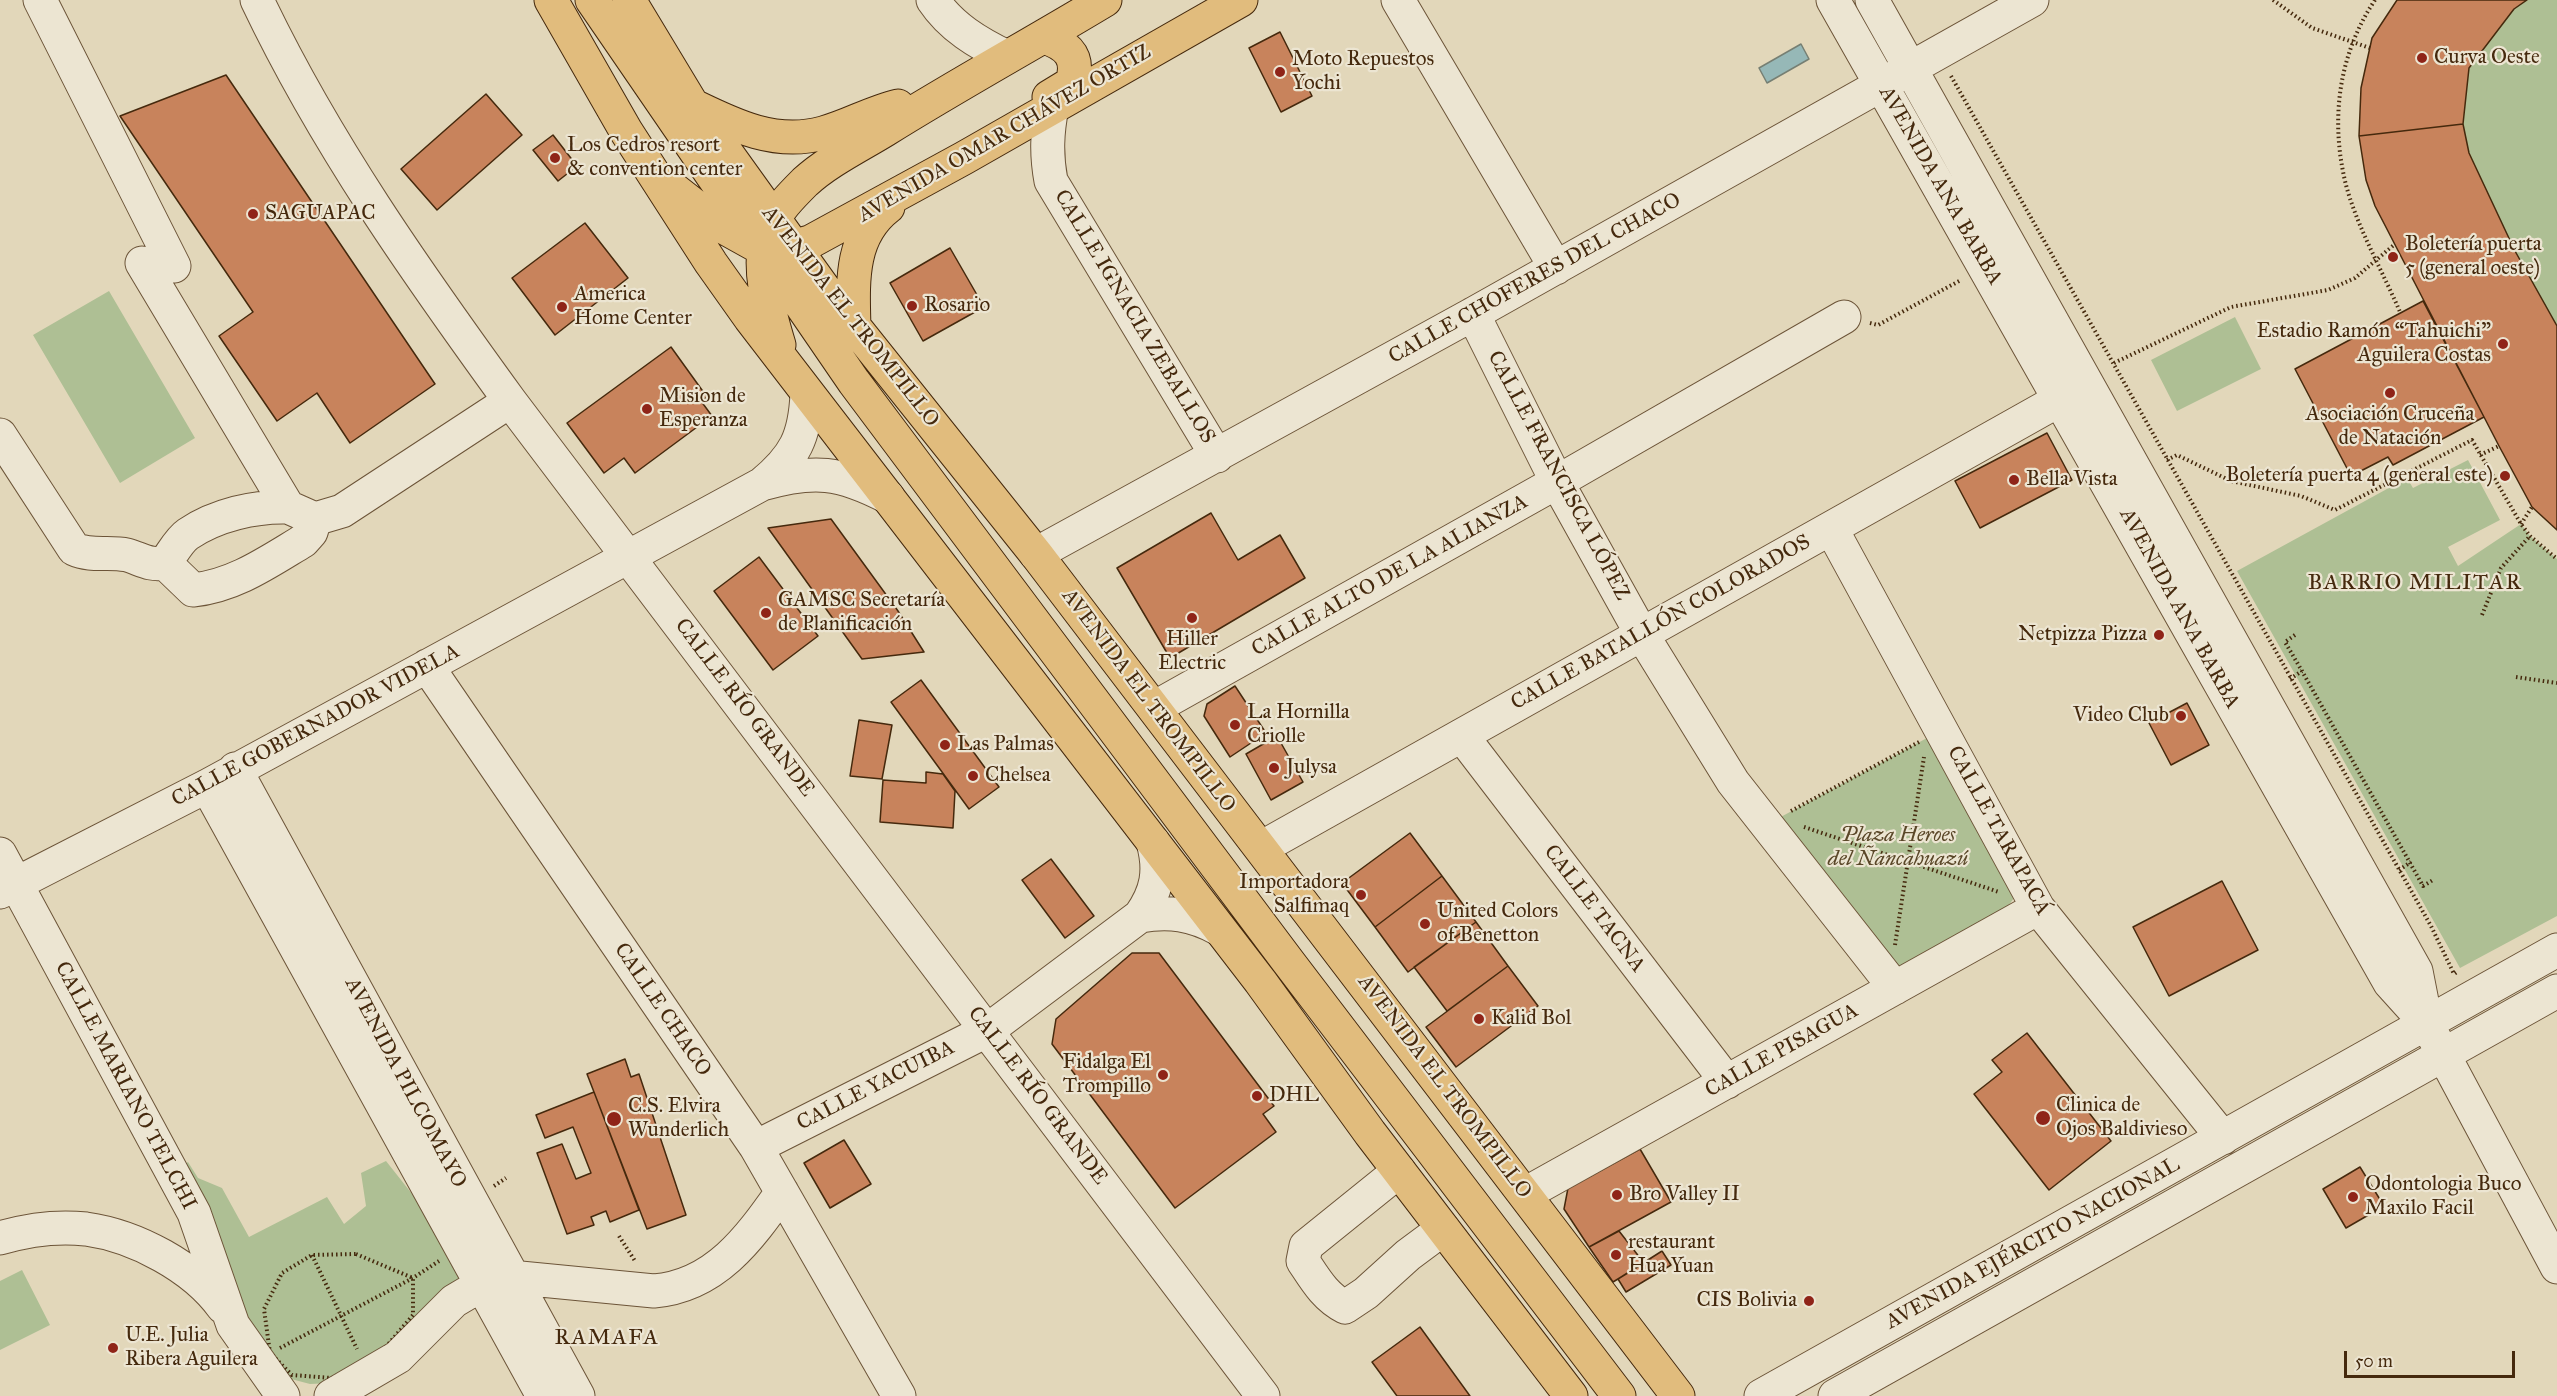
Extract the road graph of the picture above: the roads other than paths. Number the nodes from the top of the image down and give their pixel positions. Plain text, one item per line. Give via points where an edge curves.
1 (40, 0) edge
2 (256, 0) edge
3 (551, 0) edge
4 (592, 0) edge
5 (629, 0) edge
6 (933, 0) edge
7 (1105, 0) edge
8 (1119, 0) edge
9 (1241, 0) edge
10 (1398, 0) edge
11 (1833, 0) edge
12 (1872, 0) edge
13 (2032, 0) edge
14 (1044, 37) junction
15 (1006, 57) junction
16 (1122, 68) junction
17 (1911, 68) junction
18 (645, 79) junction
19 (1882, 84) junction
20 (938, 97) junction
21 (693, 105) junction
22 (1052, 107) junction
23 (979, 150) junction
24 (654, 174) junction
25 (915, 185) junction
26 (777, 239) junction
27 (1556, 268) junction
28 (1473, 314) junction
29 (1844, 317) road end
30 (854, 329) junction
31 (783, 361) junction
32 (807, 394) junction
33 (510, 401) junction
34 (2079, 411) junction
35 (0, 435) edge
36 (1217, 456) junction
37 (1557, 482) junction
38 (762, 484) junction
39 (888, 497) junction
40 (301, 513) junction
41 (1831, 528) junction
42 (1036, 554) junction
43 (630, 558) junction
44 (165, 564) junction
45 (1641, 633) junction
46 (427, 666) junction
47 (1154, 708) junction
48 (1462, 736) junction
49 (235, 769) junction
50 (1202, 773) junction
51 (207, 786) junction
52 (1153, 842) junction
53 (1261, 848) junction
54 (0, 854) edge
55 (8, 888) edge
56 (2038, 908) junction
57 (1140, 916) junction
58 (1219, 929) junction
59 (2557, 950) edge
60 (1287, 960) junction
61 (1895, 988) junction
62 (2557, 991) edge
63 (2427, 1024) junction
64 (988, 1030) junction
65 (2443, 1053) junction
66 (1727, 1082) junction
67 (2223, 1138) junction
68 (756, 1148) junction
69 (1399, 1171) junction
70 (782, 1192) junction
71 (1525, 1194) junction
72 (1443, 1229) junction
73 (0, 1238) edge
74 (2557, 1267) edge
75 (496, 1281) junction
76 (233, 1325) junction
77 (254, 1396) edge
78 (284, 1396) edge
79 (331, 1396) edge
80 (543, 1396) edge
81 (578, 1396) edge
82 (899, 1396) edge
83 (1263, 1396) edge
84 (1571, 1396) edge
85 (1619, 1396) edge
86 (1678, 1396) edge
87 (1761, 1396) edge
88 (1835, 1396) edge

1 - 40 street via 158,264
2 - 33 street, CALLE RÍO GRANDE via 352,171 424,282
3 - 24 main road
4 - 18 main road, AVENIDA EL TROMPILLO
5 - 21 main road, AVENIDA EL TROMPILLO
6 - 15 street via 956,26
7 - 14 main road
8 - 16 main road via 1094,15 1089,29 1096,56 1108,65
9 - 16 main road, AVENIDA OMAR CHÁVEZ ORTIZ
10 - 27 street
11 - 19 street, AVENIDA ANA BARBA
12 - 17 street, AVENIDA ANA BARBA
13 - 17 street, CALLE CHOFERES DEL CHACO
14 - 15 main road
14 - 23 main road via 1060,42 1071,54 1076,70 1072,83 993,131
15 - 20 main road
16 - 22 main road, AVENIDA OMAR CHÁVEZ ORTIZ
17 - 19 street, CALLE CHOFERES DEL CHACO
17 - 34 street, AVENIDA ANA BARBA
18 - 21 main road
18 - 26 main road, AVENIDA EL TROMPILLO
19 - 27 street, CALLE CHOFERES DEL CHACO
19 - 34 street, AVENIDA ANA BARBA via 1986,266
20 - 21 main road via 891,107 822,133 779,137 738,127
20 - 26 main road via 806,181
21 - 26 main road, AVENIDA EL TROMPILLO
22 - 23 main road, AVENIDA OMAR CHÁVEZ ORTIZ
22 - 36 street, CALLE IGNACIA ZEBALLOS via 1046,135 1051,181
23 - 25 main road, AVENIDA OMAR CHÁVEZ ORTIZ
24 - 26 main road via 718,224
24 - 31 main road via 711,263
25 - 26 main road, AVENIDA OMAR CHÁVEZ ORTIZ via 837,230
25 - 30 main road via 866,231 856,256
26 - 30 main road, AVENIDA EL TROMPILLO
26 - 31 main road via 767,305
26 - 60 main road, AVENIDA EL TROMPILLO via 854,382
27 - 28 street, CALLE CHOFERES DEL CHACO
28 - 36 street, CALLE CHOFERES DEL CHACO
28 - 37 street, CALLE FRANCISCA LÓPEZ
29 - 37 street, CALLE ALTO DE LA ALIANZA
30 - 42 main road, AVENIDA EL TROMPILLO via 951,444
31 - 32 main road
32 - 38 street via 806,420 797,446 783,467
32 - 39 main road
33 - 40 street via 342,511
33 - 43 street, CALLE RÍO GRANDE
34 - 41 street, CALLE BATALLÓN COLORADOS
34 - 63 street, AVENIDA ANA BARBA via 2219,652 2390,983
35 - 44 street via 74,549 86,555 126,555 153,565
36 - 42 street, CALLE CHOFERES DEL CHACO
37 - 45 street, CALLE FRANCISCA LÓPEZ
37 - 47 street, CALLE ALTO DE LA ALIANZA
38 - 39 street via 794,475 826,474 858,482
38 - 43 street, CALLE GOBERNADOR VIDELA
39 - 52 main road
40 - 44 street via 262,506 216,520 187,534
40 - 44 street via 311,532 303,541 234,581 193,590
41 - 45 street, CALLE BATALLÓN COLORADOS
41 - 56 street, CALLE TARAPACÁ via 1934,734
42 - 47 main road, AVENIDA EL TROMPILLO
43 - 46 street, CALLE GOBERNADOR VIDELA
43 - 64 street, CALLE RÍO GRANDE
45 - 48 street, CALLE BATALLÓN COLORADOS
45 - 61 street, CALLE FRANCISCA LÓPEZ via 1733,782 1772,822
46 - 49 street, CALLE GOBERNADOR VIDELA
46 - 68 street, CALLE CHACO
47 - 50 main road, AVENIDA EL TROMPILLO
48 - 53 street, CALLE BATALLÓN COLORADOS
48 - 66 street, CALLE TACNA
49 - 51 street, CALLE GOBERNADOR VIDELA
49 - 75 street, AVENIDA PILCOMAYO
50 - 53 main road, AVENIDA EL TROMPILLO
50 - 60 main road
51 - 55 street, CALLE GOBERNADOR VIDELA
51 - 75 street, AVENIDA PILCOMAYO
52 - 57 street, CALLE YACUIBA via 1157,858 1155,889
52 - 58 main road
53 - 71 main road, AVENIDA EL TROMPILLO
54 - 55 street, CALLE MARIANO TELCHI
55 - 76 street, CALLE MARIANO TELCHI via 194,1213
56 - 61 street, CALLE PISAGUA
56 - 67 street, CALLE TARAPACÁ
57 - 58 street via 1173,913
57 - 64 street, CALLE YACUIBA
58 - 69 main road
59 - 63 street, AVENIDA EJÉRCITO NACIONAL
60 - 85 main road, AVENIDA EL TROMPILLO
61 - 66 street, CALLE PISAGUA
62 - 65 street, AVENIDA EJÉRCITO NACIONAL
63 - 65 street, AVENIDA ANA BARBA
63 - 67 street, AVENIDA EJÉRCITO NACIONAL
64 - 68 street, CALLE YACUIBA
64 - 83 street, CALLE RÍO GRANDE
65 - 74 street, AVENIDA ANA BARBA
65 - 88 street, AVENIDA EJÉRCITO NACIONAL
66 - 71 street, CALLE PISAGUA
67 - 87 street, AVENIDA EJÉRCITO NACIONAL
68 - 70 street, CALLE CHACO
69 - 72 main road
69 - 72 street via 1306,1246 1303,1261 1322,1289 1345,1306
70 - 75 street via 734,1254 677,1289 654,1291
70 - 82 street, CALLE CHACO
71 - 86 main road, AVENIDA EL TROMPILLO
72 - 84 main road
73 - 76 street via 51,1229 87,1229 120,1238 177,1265 210,1290
75 - 79 street via 454,1301 398,1357
75 - 80 street, AVENIDA PILCOMAYO
75 - 81 street, AVENIDA PILCOMAYO
76 - 77 street
76 - 78 street

